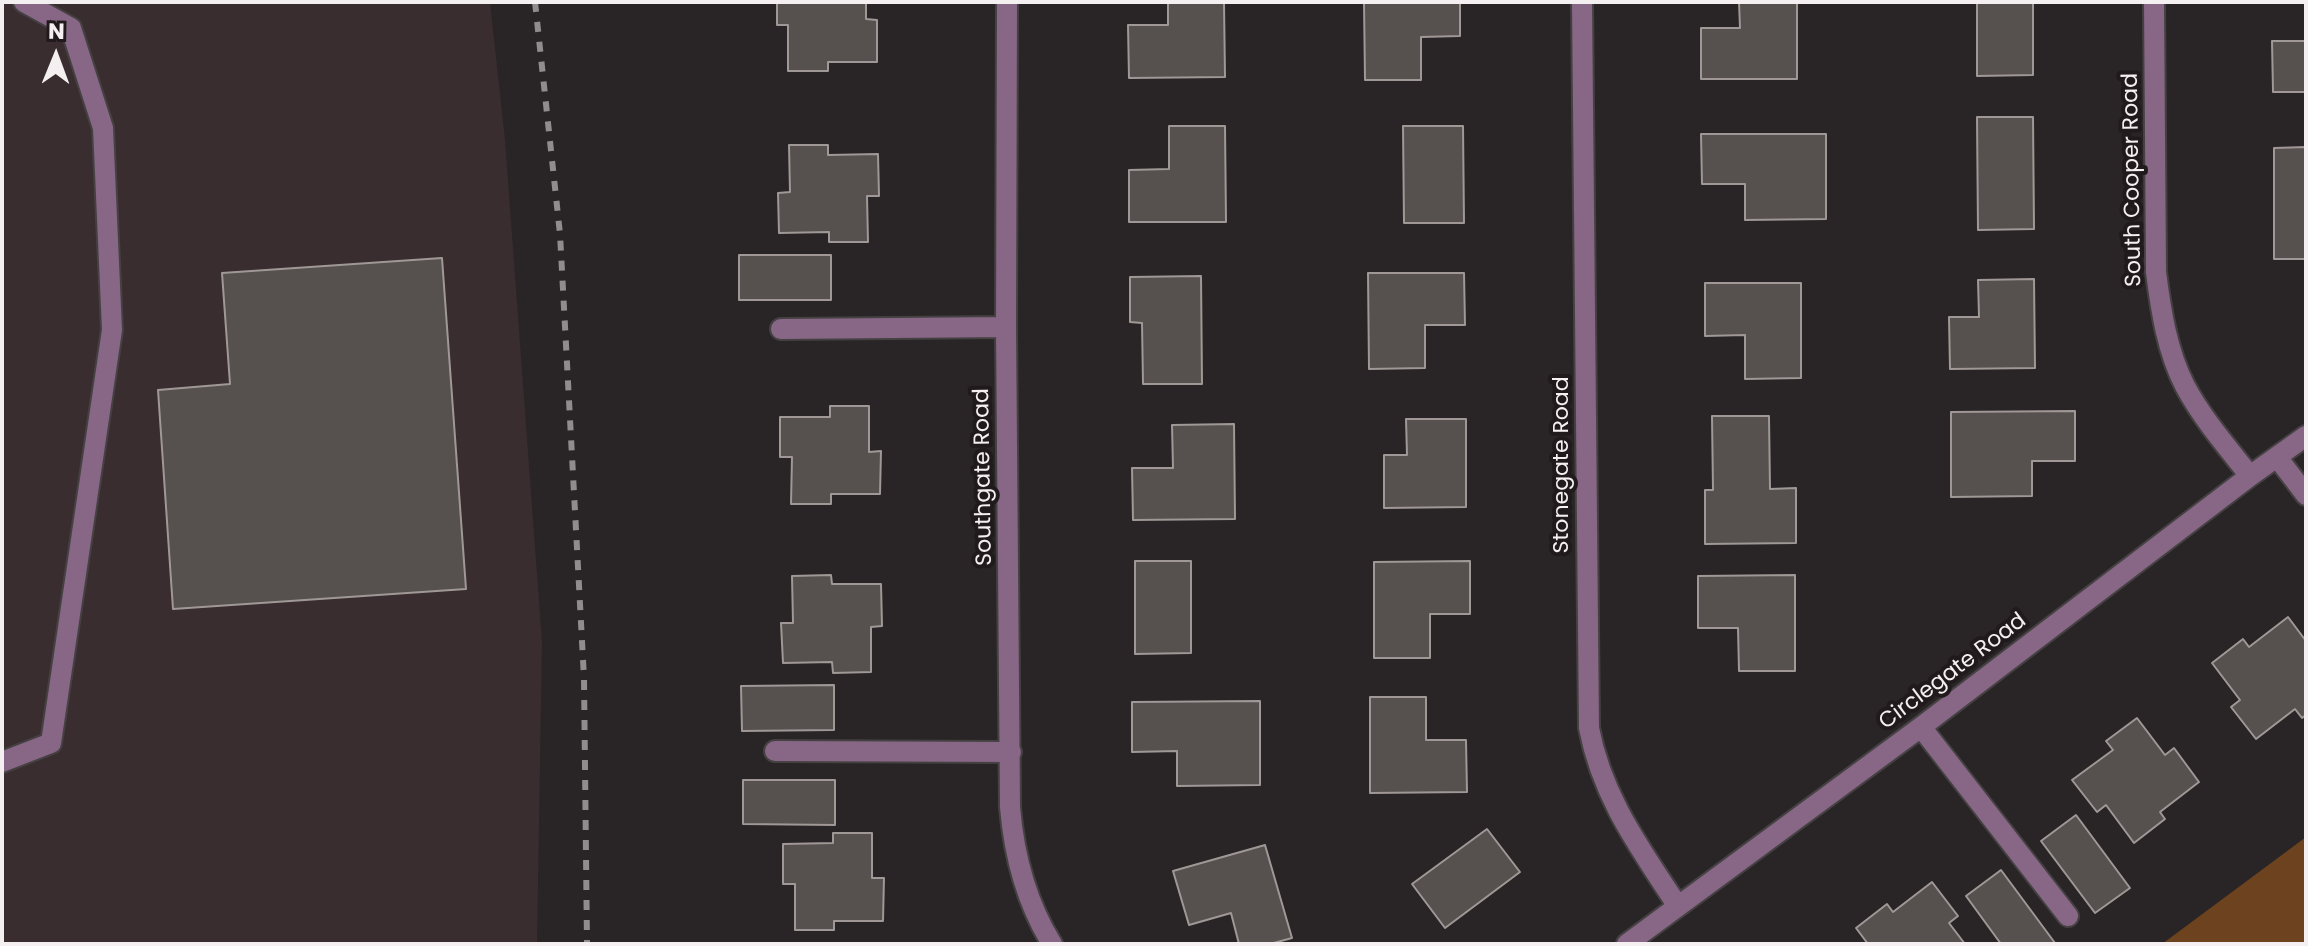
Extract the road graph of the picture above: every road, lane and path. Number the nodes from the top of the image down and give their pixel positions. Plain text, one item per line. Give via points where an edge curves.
1 (24, 2) edge
2 (1007, 2) edge
3 (1582, 2) edge
4 (2154, 2) edge
5 (1006, 327) junction
6 (781, 329) dead end
7 (2306, 436) edge
8 (2277, 457) junction
9 (2250, 476) junction
10 (2306, 495) edge
11 (1921, 727) junction
12 (775, 751) dead end
13 (1011, 752) junction
14 (2, 762) edge
15 (1677, 905) junction
16 (2068, 916) dead end
17 (1052, 944) edge
18 (1627, 944) edge

1 - 14 street via 71,28 103,128 112,330 51,743
2 - 5 street, Southgate Road
3 - 15 street, Stonegate Road via 1589,728 1619,814
4 - 9 street, South Cooper Road via 2156,272 2161,311 2185,386
5 - 6 street
5 - 13 street, Southgate Road
7 - 8 street, Circlegate Road
8 - 9 street, Circlegate Road
8 - 10 street
9 - 11 street, Circlegate Road
11 - 15 street, Circlegate Road
11 - 16 street
12 - 13 street
13 - 17 street, Southgate Road via 1013,841 1022,878
15 - 18 street, Circlegate Road

